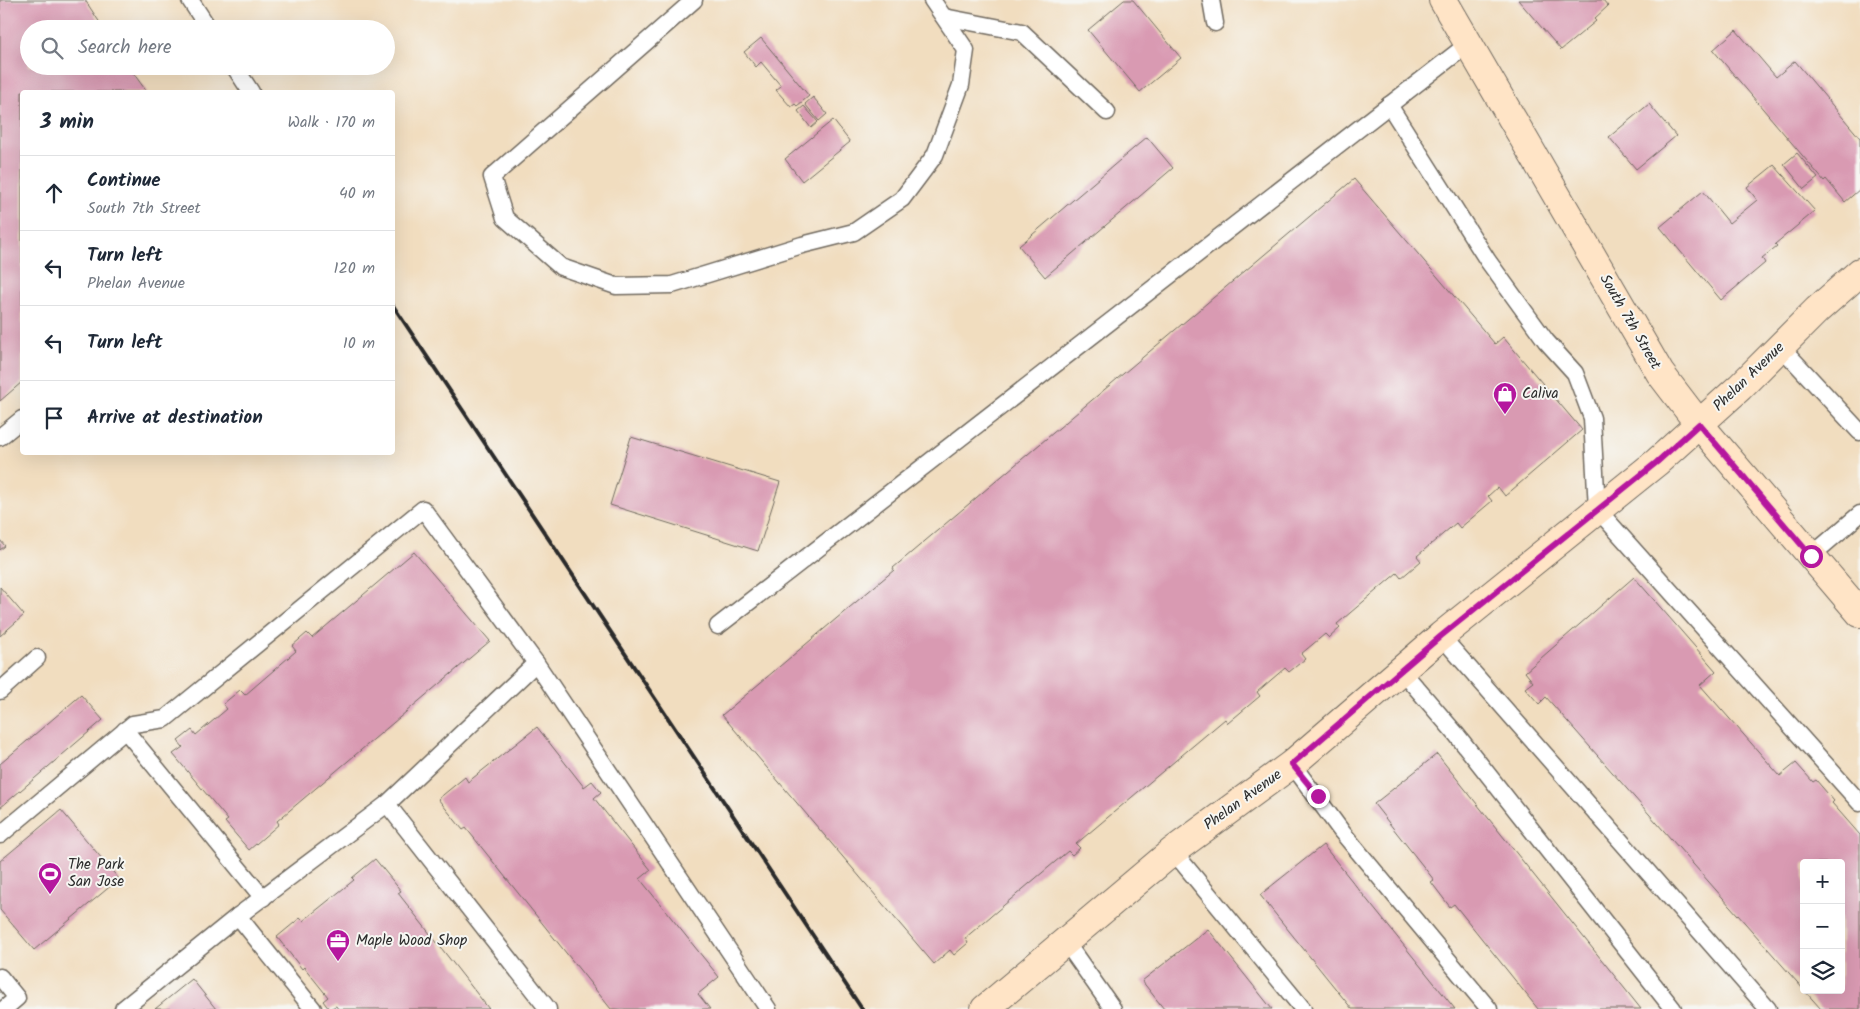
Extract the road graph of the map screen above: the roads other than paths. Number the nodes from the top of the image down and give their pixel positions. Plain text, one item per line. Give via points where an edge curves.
1 (190, 0) edge
2 (694, 0) edge
3 (932, 0) edge
4 (1211, 0) edge
5 (1444, 0) edge
6 (944, 17) junction
7 (203, 20) edge
8 (1215, 22) dead end
9 (1468, 44) junction
10 (240, 75) edge
11 (250, 90) edge
12 (1390, 104) junction
13 (1107, 112) dead end
14 (1860, 272) edge
15 (1781, 347) junction
16 (20, 421) edge
17 (1699, 424) junction
18 (1860, 432) edge
19 (0, 437) edge
20 (1597, 508) junction
21 (1860, 514) edge
22 (1811, 556) junction
23 (1860, 612) edge
24 (718, 626) dead end
25 (1441, 636) junction
26 (37, 658) dead end
27 (536, 663) junction
28 (1401, 670) junction
29 (0, 691) edge
30 (126, 730) junction
31 (1292, 764) junction
32 (1860, 803) edge
33 (387, 804) junction
34 (0, 835) edge
35 (1173, 851) junction
36 (263, 898) junction
37 (238, 916) junction
38 (1065, 941) junction
39 (0, 977) edge
40 (4, 1009) edge
41 (123, 1009) edge
42 (313, 1009) edge
43 (548, 1009) edge
44 (768, 1009) edge
45 (985, 1009) edge
46 (1113, 1009) edge
47 (1303, 1009) edge
48 (1489, 1009) edge
49 (1673, 1009) edge
50 (1768, 1009) edge

1 - 7 lane
2 - 6 lane via 492,177 505,218 561,267 616,286 672,285 854,232 902,199 936,155 961,85 966,50
3 - 6 lane
4 - 8 lane
5 - 9 street, South 7th Street
6 - 13 lane via 1022,32
9 - 12 lane
9 - 17 street, South 7th Street via 1660,373
10 - 11 lane
12 - 20 lane via 1488,261 1546,341 1575,373 1592,418
12 - 24 lane
14 - 15 street, Phelan Avenue
15 - 17 street, Phelan Avenue
15 - 18 lane
16 - 19 lane
17 - 20 street, Phelan Avenue via 1657,462
17 - 22 street, South 7th Street
20 - 25 street, Phelan Avenue
20 - 32 lane
21 - 22 lane
22 - 23 street, South 7th Street
25 - 28 street, Phelan Avenue
25 - 50 lane
26 - 29 lane
27 - 30 lane via 422,510 164,719 133,724
27 - 33 lane
27 - 44 lane
28 - 31 street, Phelan Avenue
28 - 49 lane via 1456,734
30 - 34 lane
30 - 36 lane
31 - 35 street, Phelan Avenue
31 - 48 lane via 1342,832
33 - 36 lane
33 - 43 lane
35 - 38 street, Phelan Avenue
35 - 47 lane
36 - 37 lane
37 - 41 lane
37 - 42 lane
38 - 45 street, Phelan Avenue
38 - 46 lane
39 - 40 lane via 17,998

